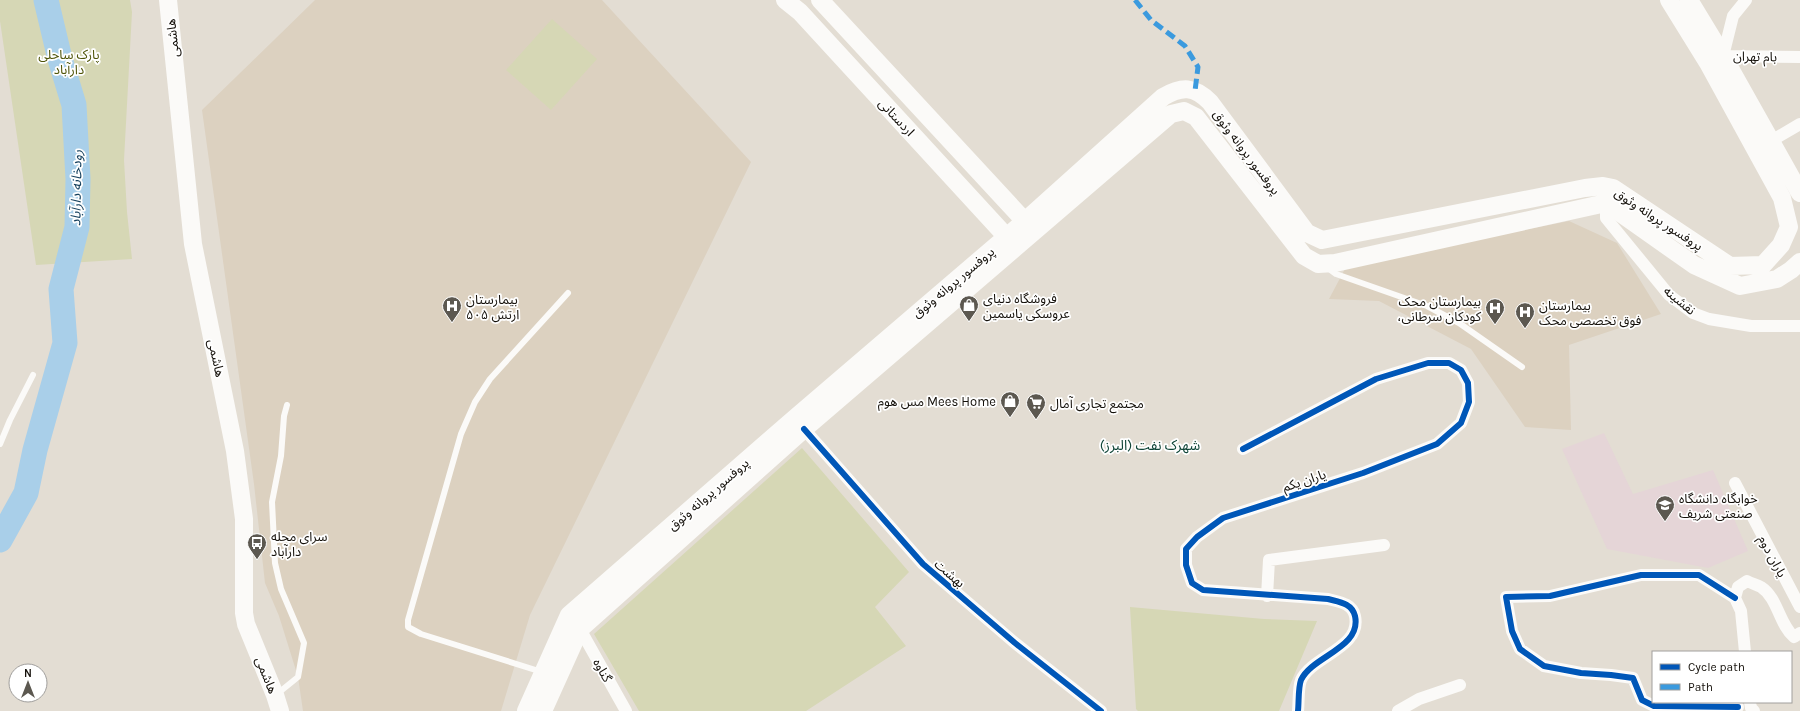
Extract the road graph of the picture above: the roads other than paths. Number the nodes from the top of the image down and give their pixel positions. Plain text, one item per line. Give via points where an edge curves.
1 (168, 0) edge
2 (785, 0) edge
3 (820, 0) edge
4 (1669, 0) edge
5 (1690, 0) edge
6 (1746, 0) edge
7 (1723, 56) junction
8 (1800, 57) edge
9 (1800, 124) edge
10 (1771, 141) junction
11 (1800, 193) edge
12 (1604, 195) junction
13 (1029, 226) junction
14 (1322, 240) junction
15 (1012, 242) junction
16 (1320, 264) junction
17 (1797, 269) edge
18 (568, 293) dead end
19 (1800, 326) edge
20 (1522, 367) dead end
21 (33, 375) dead end
22 (287, 405) dead end
23 (799, 424) junction
24 (0, 444) edge
25 (1243, 449) dead end
26 (1735, 483) dead end
27 (1384, 545) dead end
28 (1787, 583) junction
29 (1800, 583) edge
30 (1267, 596) junction
31 (1735, 598) junction
32 (1800, 607) edge
33 (574, 610) junction
34 (580, 629) junction
35 (1800, 633) edge
36 (1745, 651) edge
37 (551, 675) junction
38 (1460, 685) dead end
39 (277, 703) edge
40 (1738, 707) dead end
41 (1652, 708) edge
42 (526, 711) edge
43 (543, 711) edge
44 (626, 711) edge
45 (1101, 711) edge
46 (1298, 711) edge
47 (1398, 711) edge

1 - 39 main road, هاشمی via 193,244 235,451 244,519 244,613
2 - 15 main road, اردستانی via 800,12
3 - 13 main road, اردستانی
4 - 12 main road, پروفسور پروانه وثوق via 1708,63 1782,198 1788,227 1781,245 1763,265 1730,266 1613,188
5 - 7 main road
6 - 7 street, بام تهران via 1732,16
7 - 8 street, بام تهران
7 - 10 main road
9 - 10 street
10 - 11 main road
12 - 14 main road, پروفسور پروانه وثوق via 1585,188
12 - 16 main road, پروفسور پروانه وثوق via 1335,263
12 - 17 main road, پروفسور پروانه وثوق via 1694,265 1740,286 1777,279
12 - 19 street, نقشینه via 1606,218 1670,295 1693,313 1709,319 1751,326
13 - 14 main road, پروفسور پروانه وثوق via 1163,97 1175,90 1188,89 1201,93 1210,102 1307,233
13 - 15 main road, پروفسور پروانه وثوق
13 - 16 main road, پروفسور پروانه وثوق via 1171,114 1184,111 1196,117 1304,256
14 - 16 main road
15 - 23 main road, پروفسور پروانه وثوق
16 - 20 lane via 1336,274 1427,306 1471,330
18 - 37 lane via 490,379 475,402 461,434 408,620 408,627 421,634
21 - 24 lane
22 - 39 lane via 272,502 276,563 280,589 304,643 298,677
23 - 33 main road, پروفسور پروانه وثوق
23 - 34 main road, پروفسور پروانه وثوق
23 - 45 street, بهشت via 923,564 1015,643
25 - 30 street, یاران یکم via 1376,379 1428,363 1449,363 1461,370 1468,382 1469,402 1461,423 1437,444 1363,473 1223,518 1196,536 1186,549 1186,565 1192,583 1203,590
26 - 28 street, یاران دوم
27 - 30 street via 1270,560
28 - 29 street
28 - 32 street, یاران دوم
30 - 46 street, یاران یکم via 1328,599 1345,603 1354,614 1356,625 1349,640 1313,665 1301,681
31 - 35 street, یاران دوم via 1738,587 1746,581 1762,588 1777,606 1787,631 1794,637
31 - 36 street via 1741,611
31 - 41 street via 1699,576 1674,574 1640,575 1550,596 1506,597 1512,631 1520,649 1544,666 1633,678 1642,700
33 - 34 main road
33 - 37 main road, پروفسور پروانه وثوق
34 - 37 main road, پروفسور پروانه وثوق
34 - 44 street, گناوه
37 - 42 main road, پروفسور پروانه وثوق
37 - 43 main road, پروفسور پروانه وثوق
38 - 47 street via 1419,699
40 - 41 street

